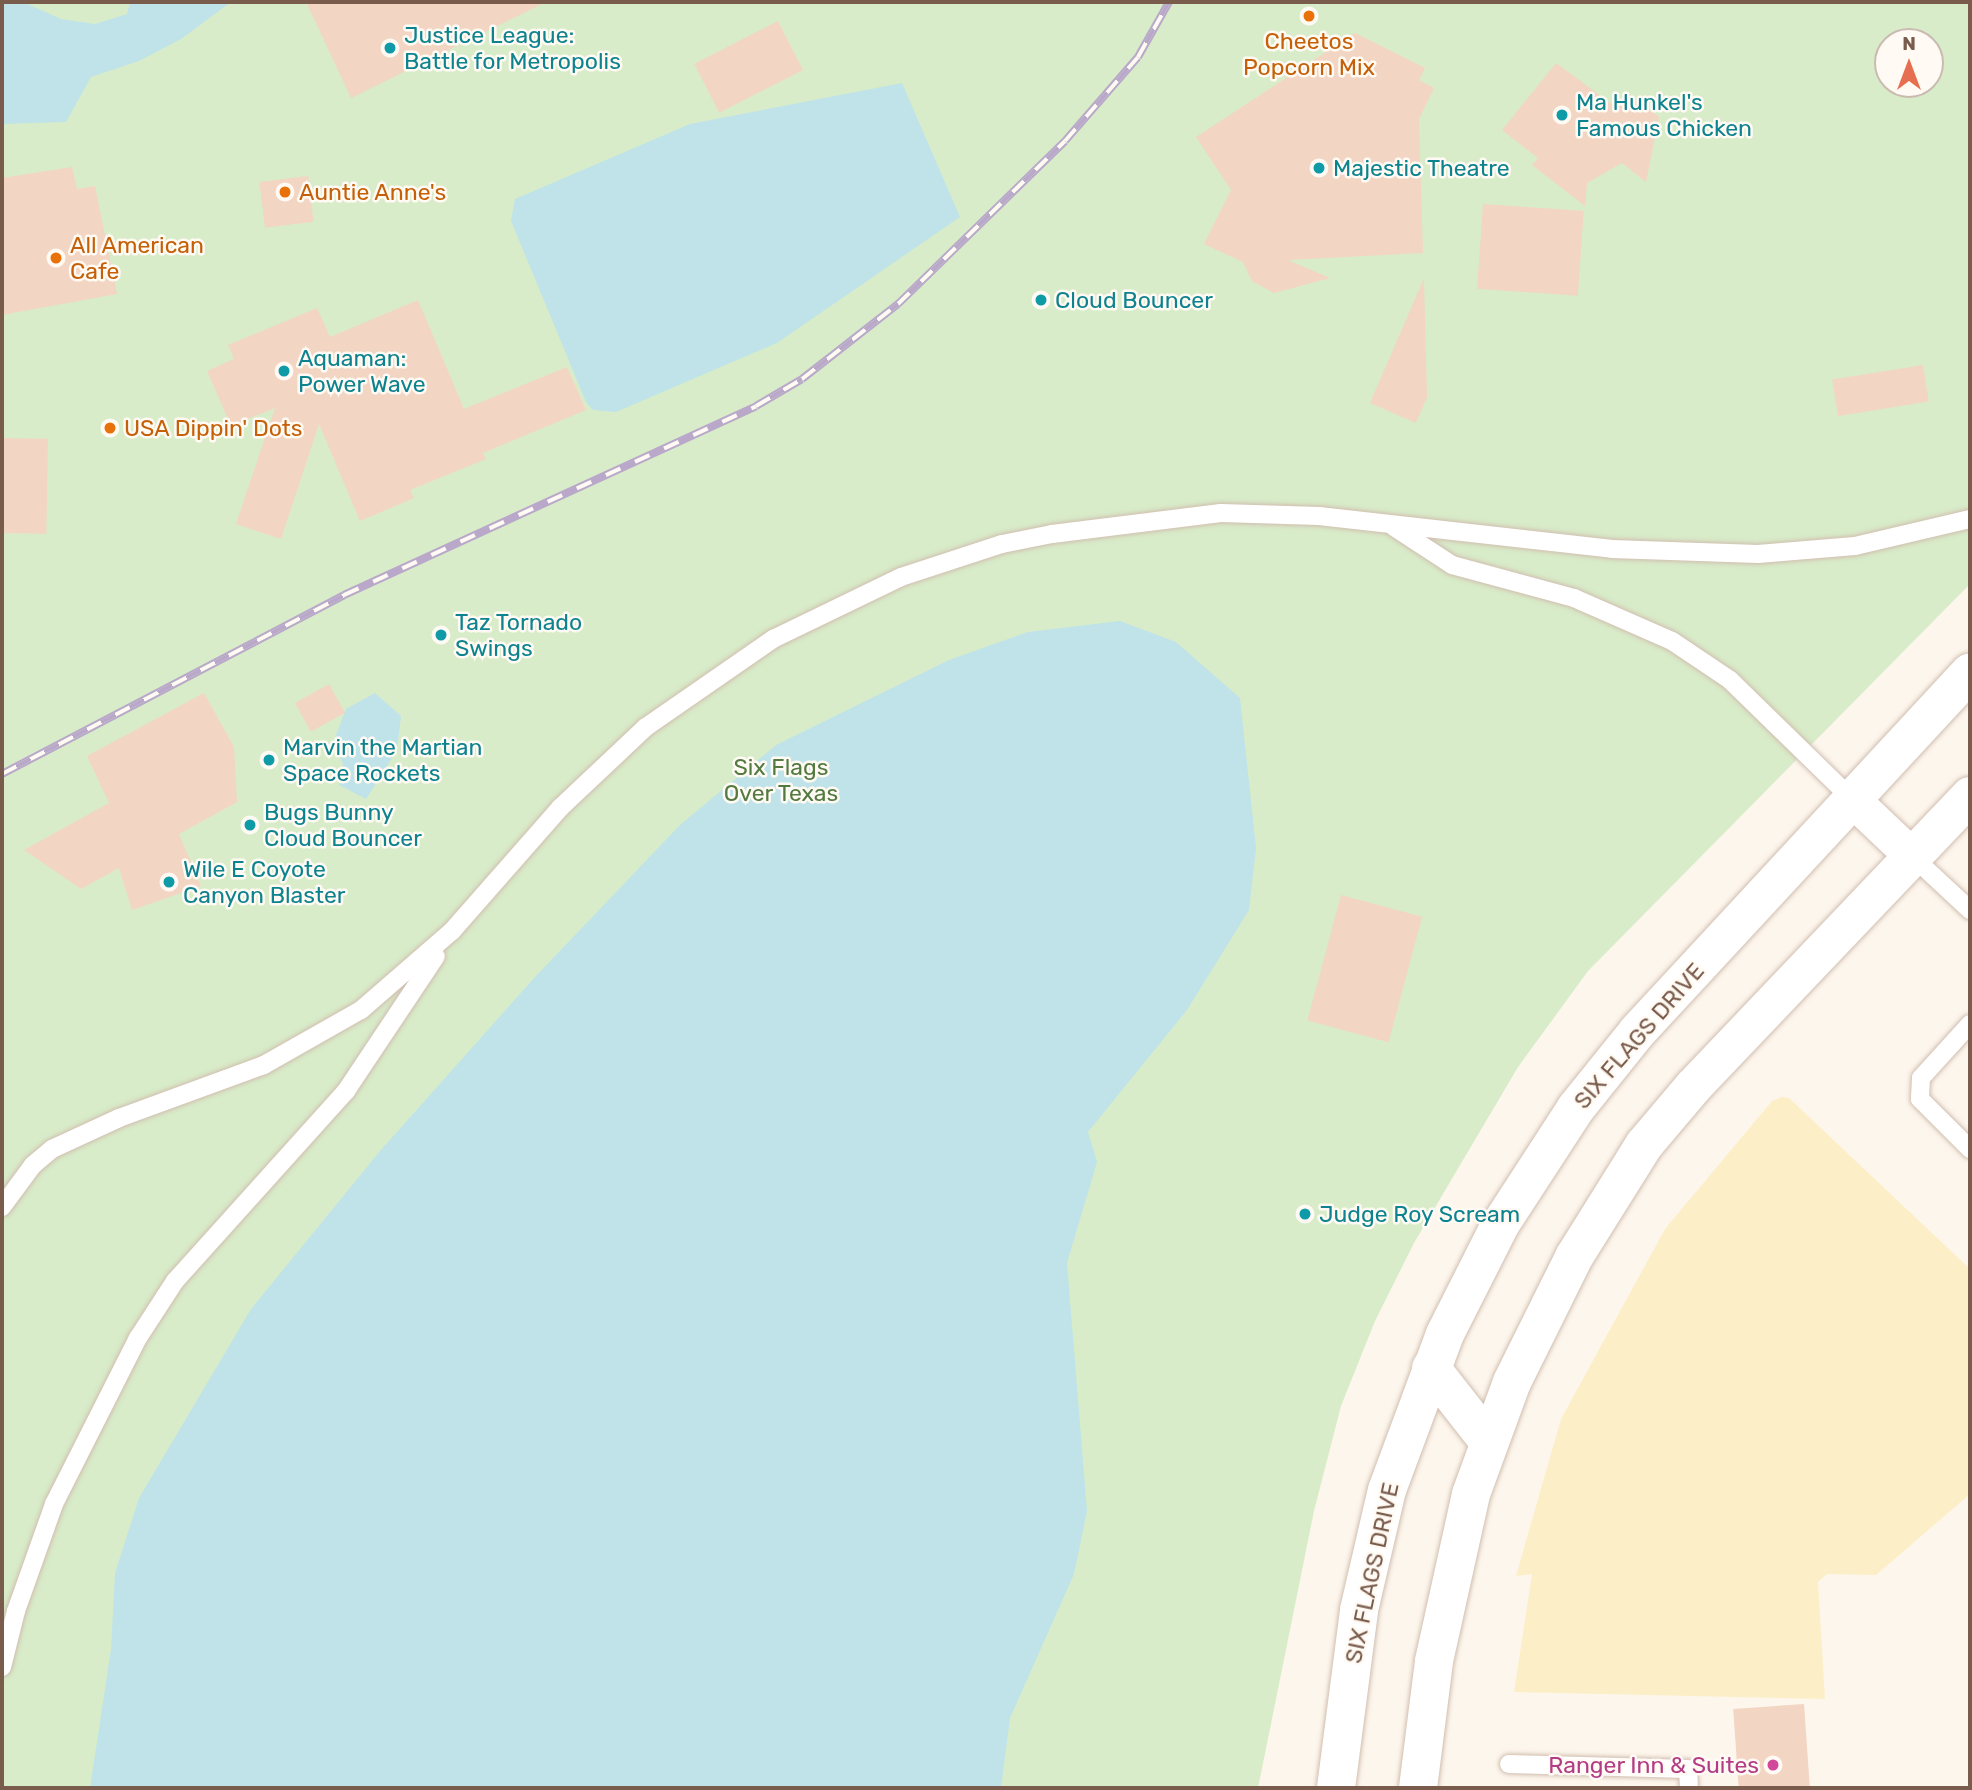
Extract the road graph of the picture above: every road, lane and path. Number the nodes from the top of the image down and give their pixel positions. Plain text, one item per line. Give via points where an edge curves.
1 (1970, 519) edge
2 (1388, 523) junction
3 (1970, 673) edge
4 (1970, 796) edge
5 (1854, 802) junction
6 (1913, 857) junction
7 (1970, 910) edge
8 (452, 931) junction
9 (1970, 1024) edge
10 (1970, 1149) edge
11 (2, 1207) edge
12 (1431, 1368) junction
13 (1489, 1442) junction
14 (2, 1667) edge
15 (1509, 1764) dead end
16 (1336, 1788) edge
17 (1418, 1788) edge
18 (1689, 1788) edge

1 - 2 lane via 1855,546 1758,554 1612,549
2 - 5 lane via 1452,565 1574,598 1672,641 1730,680
2 - 8 lane via 1271,513 1172,516 1002,544 901,577 774,639 676,703 604,762
3 - 5 street, SIX FLAGS DRIVE
4 - 6 street
5 - 6 street
5 - 12 street, SIX FLAGS DRIVE via 1605,1069 1500,1225
6 - 7 lane
6 - 13 street via 1692,1087 1644,1145 1544,1313
8 - 11 lane via 398,982 298,1049 52,1149 33,1164
8 - 14 lane via 346,1091 175,1281 138,1338 54,1504 16,1611
9 - 10 lane via 1921,1078 1920,1099
12 - 13 street
12 - 16 street, SIX FLAGS DRIVE via 1399,1454 1372,1548 1359,1610
13 - 17 street via 1447,1589
15 - 18 lane via 1688,1769

